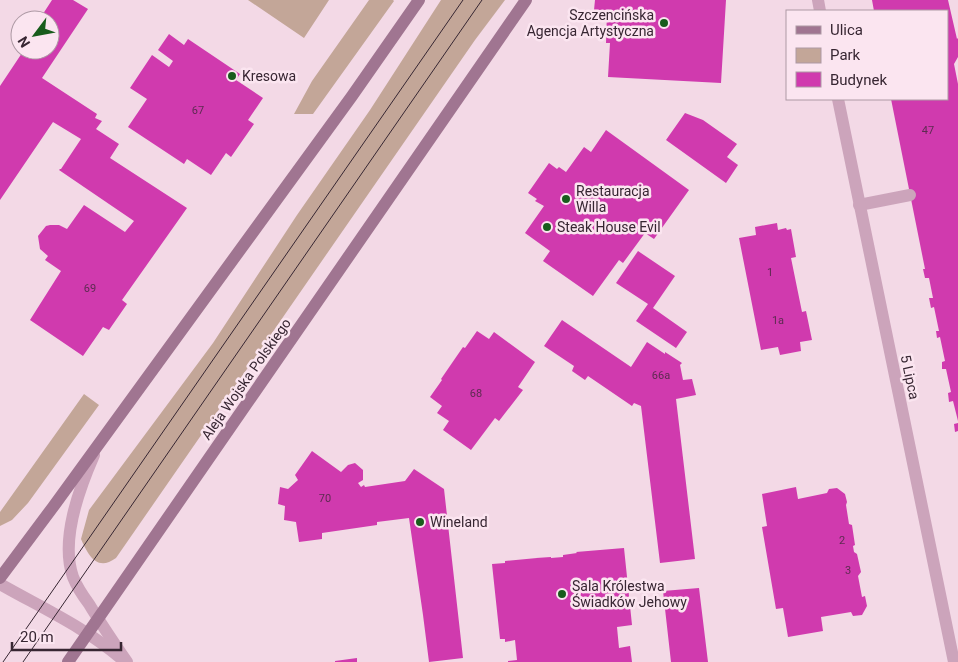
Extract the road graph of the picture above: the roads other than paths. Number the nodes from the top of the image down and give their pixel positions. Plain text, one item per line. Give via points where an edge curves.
1 (419, 0) edge
2 (526, 0) edge
3 (838, 100) edge
4 (910, 195) dead end
5 (859, 205) junction
6 (100, 441) junction
7 (0, 578) edge
8 (0, 584) edge
9 (98, 619) junction
10 (88, 634) junction
11 (68, 662) edge
12 (126, 662) edge
13 (954, 662) edge

1 - 6 main road
2 - 9 main road, Aleja Wojska Polskiego
3 - 5 street, 5 Lipca
4 - 5 street
5 - 13 street, 5 Lipca
6 - 7 main road
6 - 9 street via 81,489 69,550 74,580
8 - 10 street
9 - 10 main road
9 - 12 street
10 - 11 main road
10 - 12 street

